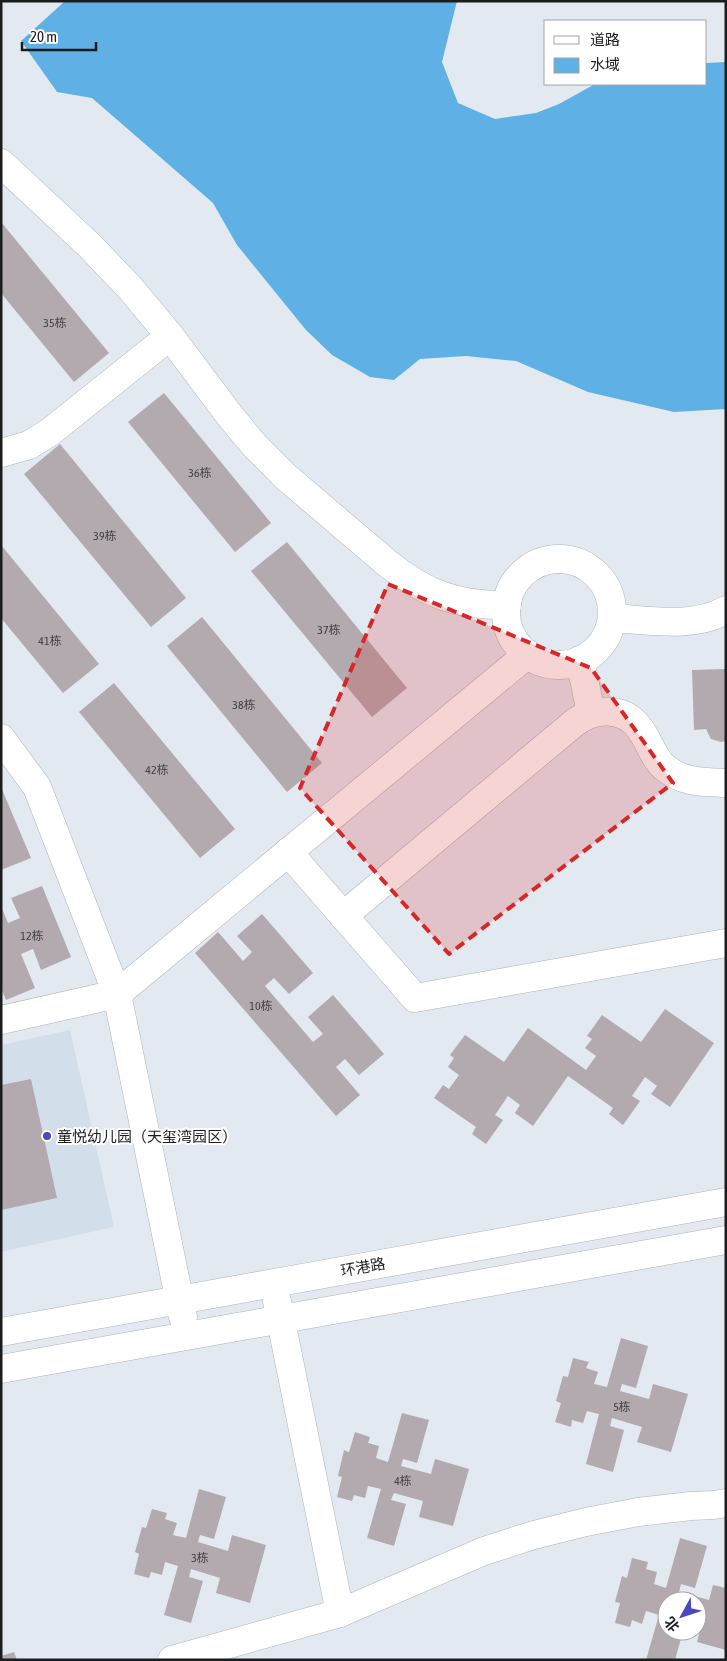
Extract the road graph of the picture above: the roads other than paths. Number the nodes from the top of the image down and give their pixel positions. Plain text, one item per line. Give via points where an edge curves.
1 (1, 163) edge
2 (170, 336) junction
3 (1, 453) edge
4 (507, 605) junction
5 (726, 610) edge
6 (612, 618) junction
7 (528, 654) junction
8 (580, 660) junction
9 (591, 713) junction
10 (1, 738) edge
11 (726, 783) edge
12 (288, 852) junction
13 (343, 916) junction
14 (726, 943) edge
15 (117, 994) junction
16 (1, 1020) edge
17 (726, 1202) edge
18 (726, 1240) edge
19 (273, 1283) junction
20 (180, 1300) junction
21 (280, 1319) junction
22 (1, 1332) edge
23 (187, 1336) junction
24 (1, 1369) edge
25 (726, 1503) edge
26 (340, 1613) junction
27 (172, 1660) edge

1 - 2 street via 89,245
2 - 3 street via 50,432 29,444
2 - 4 street via 254,446 386,564 416,585 442,597 485,606
4 - 6 street via 513,586 526,570 538,563 565,560 590,569 600,579 608,591
4 - 7 street via 511,633
5 - 6 street via 694,621
6 - 8 street via 602,643
7 - 8 street via 553,664
7 - 12 street
8 - 9 street
9 - 11 street via 612,712 632,720 656,759 675,775 686,780
9 - 13 street via 573,724
10 - 15 street via 37,787
12 - 13 street
12 - 15 street
13 - 14 street via 415,998
15 - 16 street
15 - 20 street
17 - 19 street, 环港路
18 - 21 street
19 - 20 street, 环港路
19 - 21 street
20 - 22 street, 环港路
20 - 23 street
21 - 23 street
21 - 26 street
23 - 24 street
25 - 26 street via 638,1512 534,1535 484,1551
26 - 27 street

